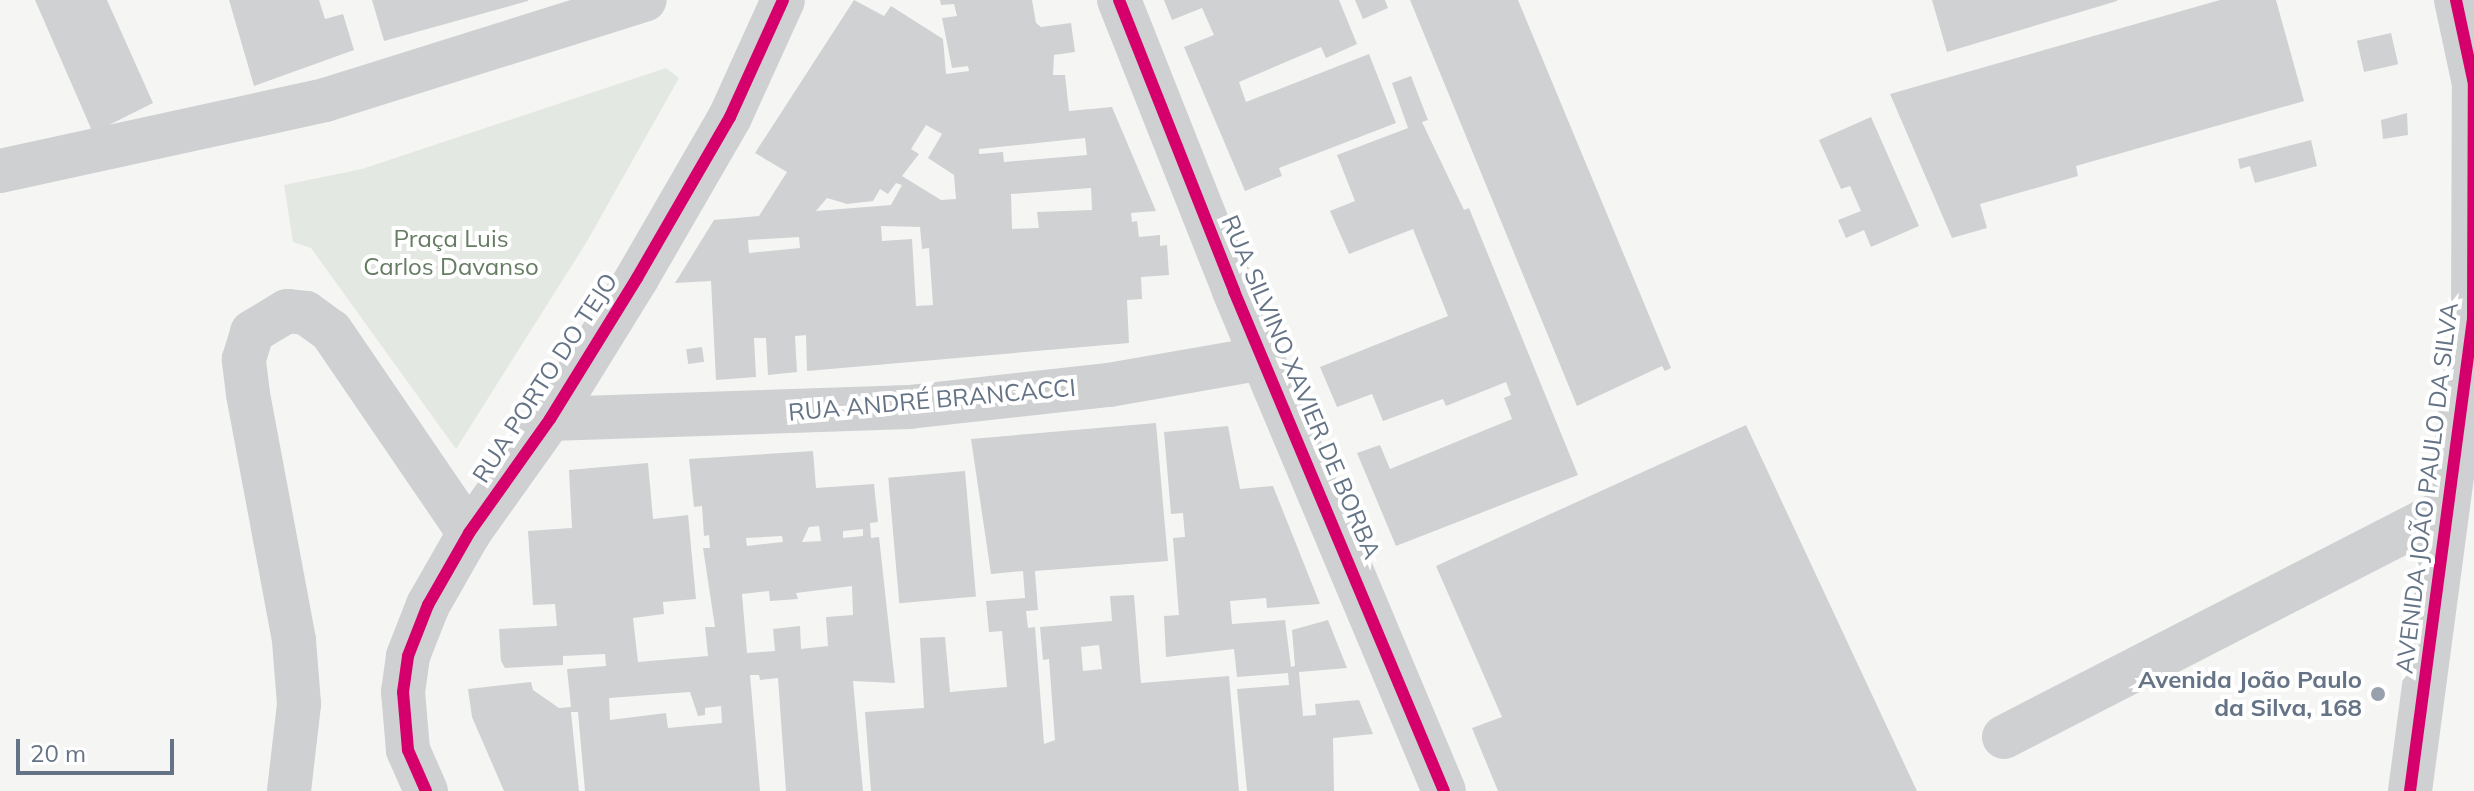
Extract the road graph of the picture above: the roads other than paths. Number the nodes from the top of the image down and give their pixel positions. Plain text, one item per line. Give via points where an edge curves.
1 (645, 0) edge
2 (783, 0) edge
3 (1119, 0) edge
4 (2456, 0) edge
5 (0, 171) edge
6 (1263, 358) junction
7 (2470, 374) edge
8 (550, 419) junction
9 (2447, 509) junction
10 (469, 533) junction
11 (2004, 737) dead end
12 (289, 791) edge
13 (426, 791) edge
14 (1444, 791) edge
15 (2410, 791) edge

1 - 5 street via 325,100
2 - 8 street, RUA PORTO DO TEJO via 730,117
3 - 6 street, RUA SILVINO XAVIER DE BORBA
4 - 7 street, AVENIDA JOÃO PAULO DA SILVA via 2474,84
6 - 8 street, RUA ANDRÉ BRANCACCI via 1109,385 909,407
6 - 14 street, RUA SILVINO XAVIER DE BORBA
7 - 9 street, AVENIDA JOÃO PAULO DA SILVA
8 - 10 street, RUA PORTO DO TEJO
9 - 11 street
9 - 15 street, AVENIDA JOÃO PAULO DA SILVA
10 - 12 street via 331,331 306,313 287,311 252,332 244,359 248,394 297,672 299,704
10 - 13 street, RUA PORTO DO TEJO via 428,605 408,656 403,692 408,750

